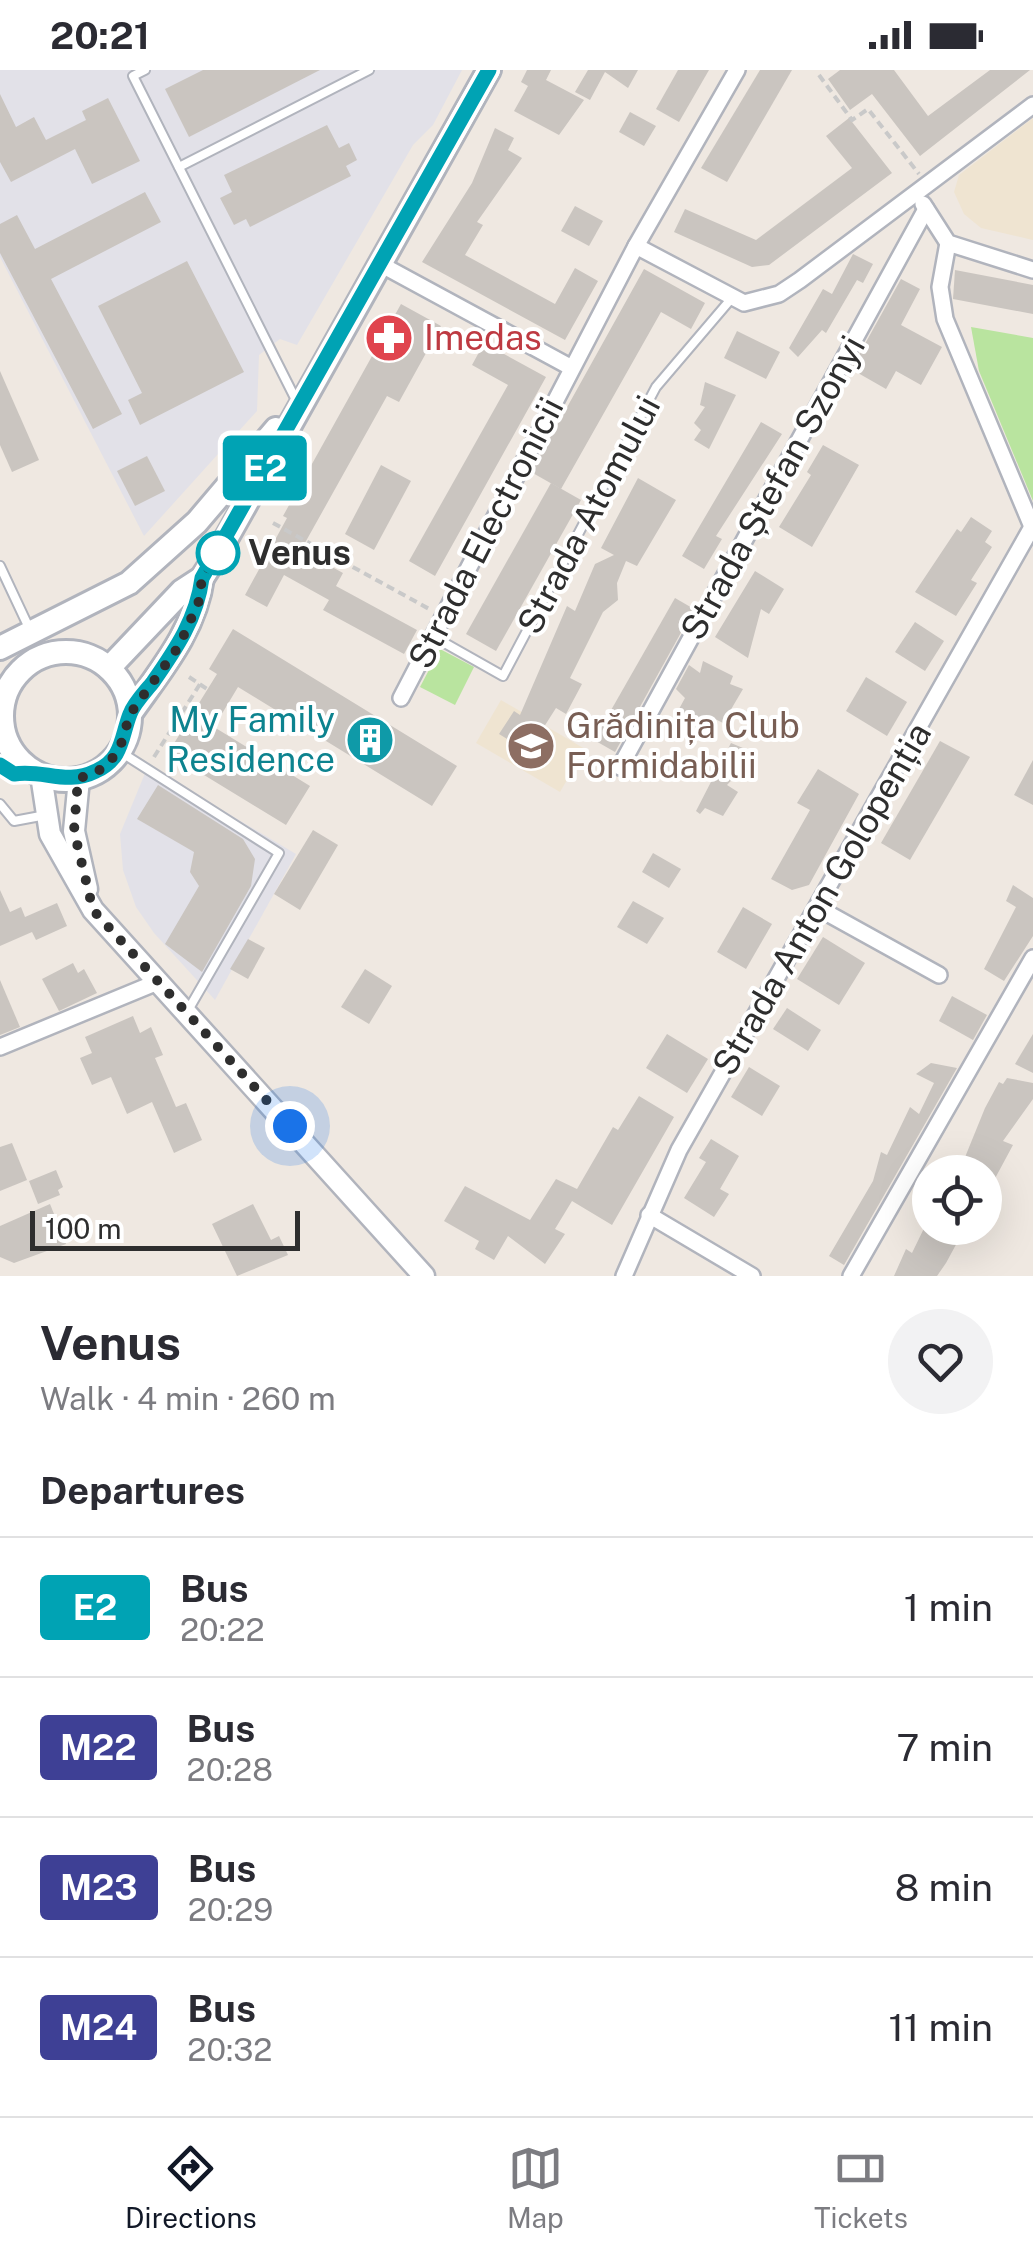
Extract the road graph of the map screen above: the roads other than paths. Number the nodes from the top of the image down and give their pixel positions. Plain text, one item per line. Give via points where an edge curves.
1 (145, 70) edge
2 (368, 70) edge
3 (488, 70) edge
4 (737, 70) edge
5 (1033, 104) edge
6 (178, 166) junction
7 (922, 190) junction
8 (926, 208) junction
9 (948, 243) junction
10 (636, 246) junction
11 (380, 264) junction
12 (1033, 270) edge
13 (731, 299) junction
14 (572, 368) junction
15 (298, 404) junction
16 (1033, 528) edge
17 (0, 566) edge
18 (202, 578) junction
19 (32, 634) junction
20 (434, 637) junction
21 (0, 648) edge
22 (37, 658) junction
23 (0, 663) edge
24 (109, 668) junction
25 (401, 698) dead end
26 (0, 712) edge
27 (130, 714) junction
28 (119, 751) junction
29 (0, 766) edge
30 (620, 768) dead end
31 (37, 773) junction
32 (78, 779) junction
33 (0, 804) edge
34 (46, 815) junction
35 (818, 908) junction
36 (93, 910) junction
37 (1033, 958) edge
38 (939, 975) dead end
39 (160, 982) junction
40 (187, 1012) junction
41 (0, 1047) edge
42 (650, 1215) junction
43 (424, 1276) edge
44 (624, 1276) edge
45 (752, 1276) edge
46 (851, 1276) edge

1 - 6 lane via 133,76
2 - 6 lane
3 - 11 main road
4 - 10 street, Strada Electronicii
5 - 7 street
6 - 15 lane
7 - 8 street
7 - 13 street via 779,294 761,302
8 - 9 street
8 - 30 street, Strada Ștefan Szonyi
9 - 12 street
9 - 16 street via 940,287 945,319
10 - 13 street
10 - 14 street, Strada Electronicii
11 - 14 street, Strada Electronicii
11 - 15 main road
13 - 20 lane, Strada Atomului via 656,387 503,676
14 - 20 street, Strada Electronicii
15 - 18 main road
15 - 19 main road via 162,556 128,583
16 - 35 street, Strada Anton Golopenția
17 - 19 lane
18 - 24 main road
18 - 27 main road via 179,646
19 - 21 main road
20 - 25 street, Strada Electronicii
22 - 23 main road
22 - 24 main road via 74,652
22 - 26 main road via 12,681
24 - 27 main road
26 - 31 main road via 10,746
27 - 28 main road
28 - 32 main road via 102,769
28 - 40 lane via 279,854
29 - 31 lane via 14,774
31 - 32 main road
31 - 34 street
32 - 36 street via 74,831
33 - 34 lane via 14,821
34 - 36 street via 64,864
35 - 38 street
35 - 42 street, Strada Anton Golopenția via 679,1150
36 - 39 street
37 - 46 street
39 - 40 street
39 - 41 street
40 - 43 street
42 - 44 street, Strada Anton Golopenția
42 - 45 street

